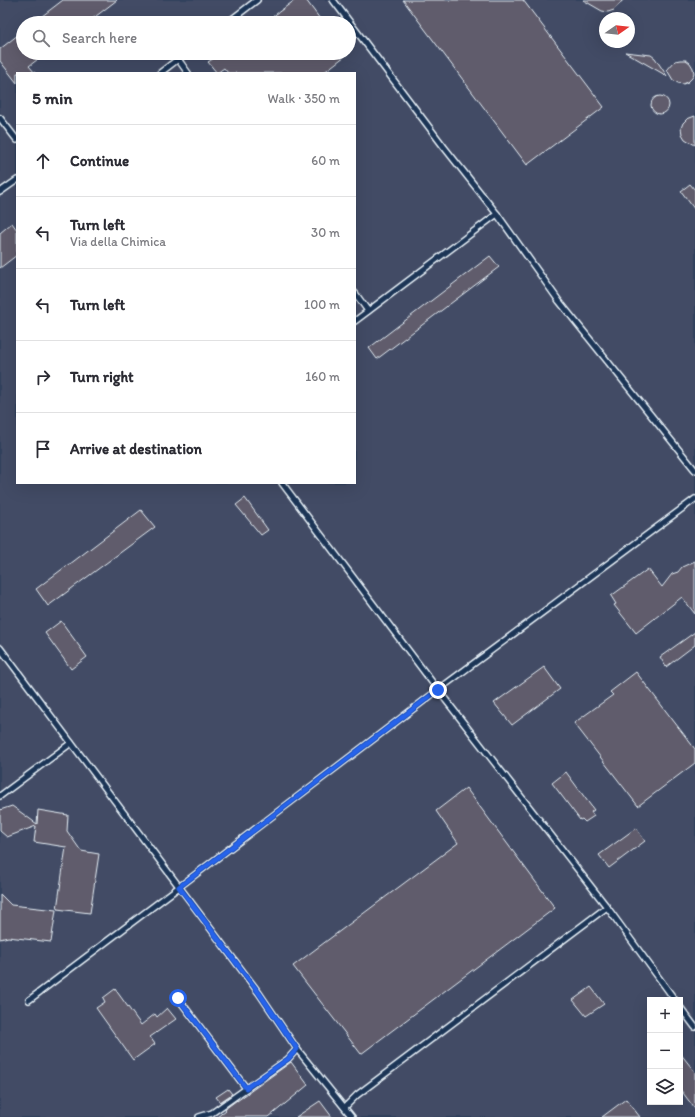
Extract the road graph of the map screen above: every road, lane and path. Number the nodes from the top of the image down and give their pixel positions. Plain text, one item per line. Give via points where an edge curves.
1 (257, 0) edge
2 (333, 0) edge
3 (236, 16) edge
4 (345, 16) edge
5 (356, 30) edge
6 (177, 60) edge
7 (179, 60) edge
8 (161, 72) edge
9 (187, 72) edge
10 (0, 118) edge
11 (16, 139) edge
12 (16, 181) edge
13 (0, 192) edge
14 (497, 214) junction
15 (356, 294) edge
16 (368, 311) junction
17 (356, 320) edge
18 (695, 470) edge
19 (283, 484) edge
20 (695, 499) edge
21 (0, 648) edge
22 (438, 690) junction
23 (71, 743) junction
24 (0, 796) edge
25 (179, 887) junction
26 (607, 907) junction
27 (673, 997) edge
28 (178, 998) dead end
29 (29, 1000) dead end
30 (683, 1011) edge
31 (695, 1027) edge
32 (297, 1049) junction
33 (246, 1088) junction
34 (344, 1107) junction
35 (211, 1115) edge
36 (199, 1117) edge
37 (352, 1117) edge

1 - 3 lane
2 - 4 lane
5 - 14 lane
6 - 8 lane
7 - 9 lane
10 - 11 lane
12 - 13 lane
14 - 16 lane
14 - 18 lane via 559,301
15 - 16 lane
16 - 17 lane
19 - 22 lane
20 - 22 lane
21 - 23 lane
22 - 25 lane
22 - 26 lane
23 - 24 lane
23 - 25 lane
25 - 29 lane
25 - 32 lane via 259,993
26 - 27 lane
26 - 34 lane
28 - 33 lane
30 - 31 lane
32 - 33 lane via 288,1059
32 - 34 lane
33 - 35 lane
34 - 37 lane
35 - 36 lane

